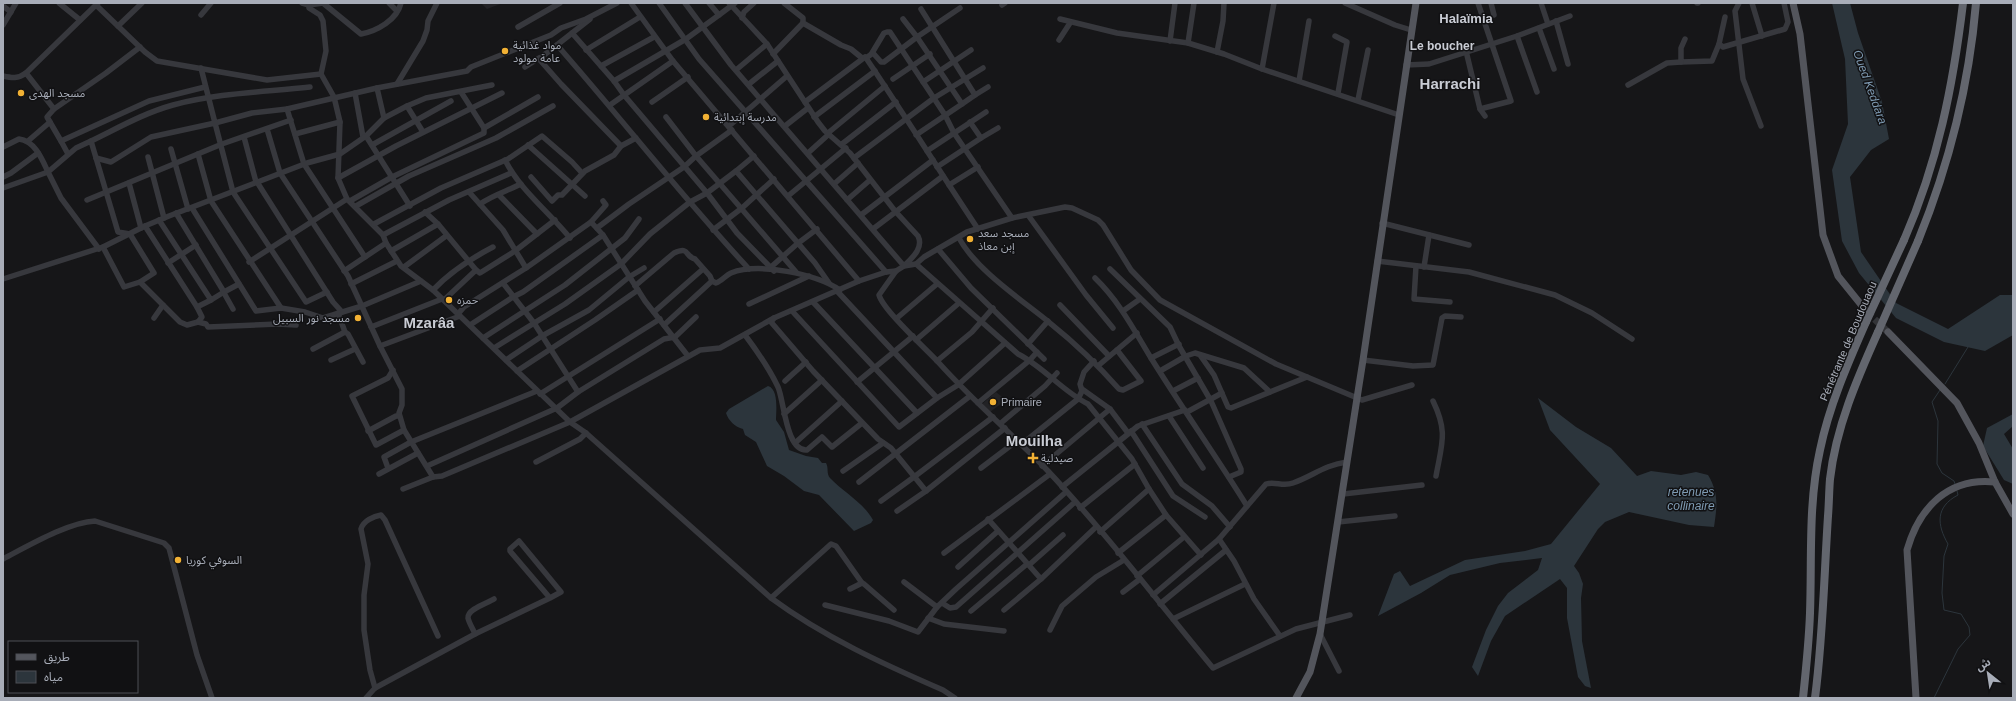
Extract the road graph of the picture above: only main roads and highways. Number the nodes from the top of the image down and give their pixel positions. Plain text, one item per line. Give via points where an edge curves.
1 (1416, 3) edge
2 (1793, 3) edge
3 (1964, 3) edge
4 (1976, 3) edge
5 (1867, 312) tunnel mouth
6 (1888, 332) tunnel mouth
7 (1995, 482) junction
8 (2013, 514) edge
9 (1296, 698) edge
10 (1803, 698) edge
11 (1815, 698) edge
12 (1916, 698) edge

1 - 9 main road via 1320,634 1310,672
2 - 5 main road via 1800,34 1823,235 1838,276
3 - 10 highway, Pénétrante de Boudouaou, bridge via 1953,76 1934,160 1904,240 1834,400 1820,451 1810,550 1810,620
4 - 11 highway, bridge via 1968,67 1943,174 1918,241 1847,405 1831,473 1822,643
6 - 7 main road via 1957,403 1979,442
7 - 8 main road
7 - 12 main road via 1972,482 1941,496 1922,514 1912,531 1907,550

